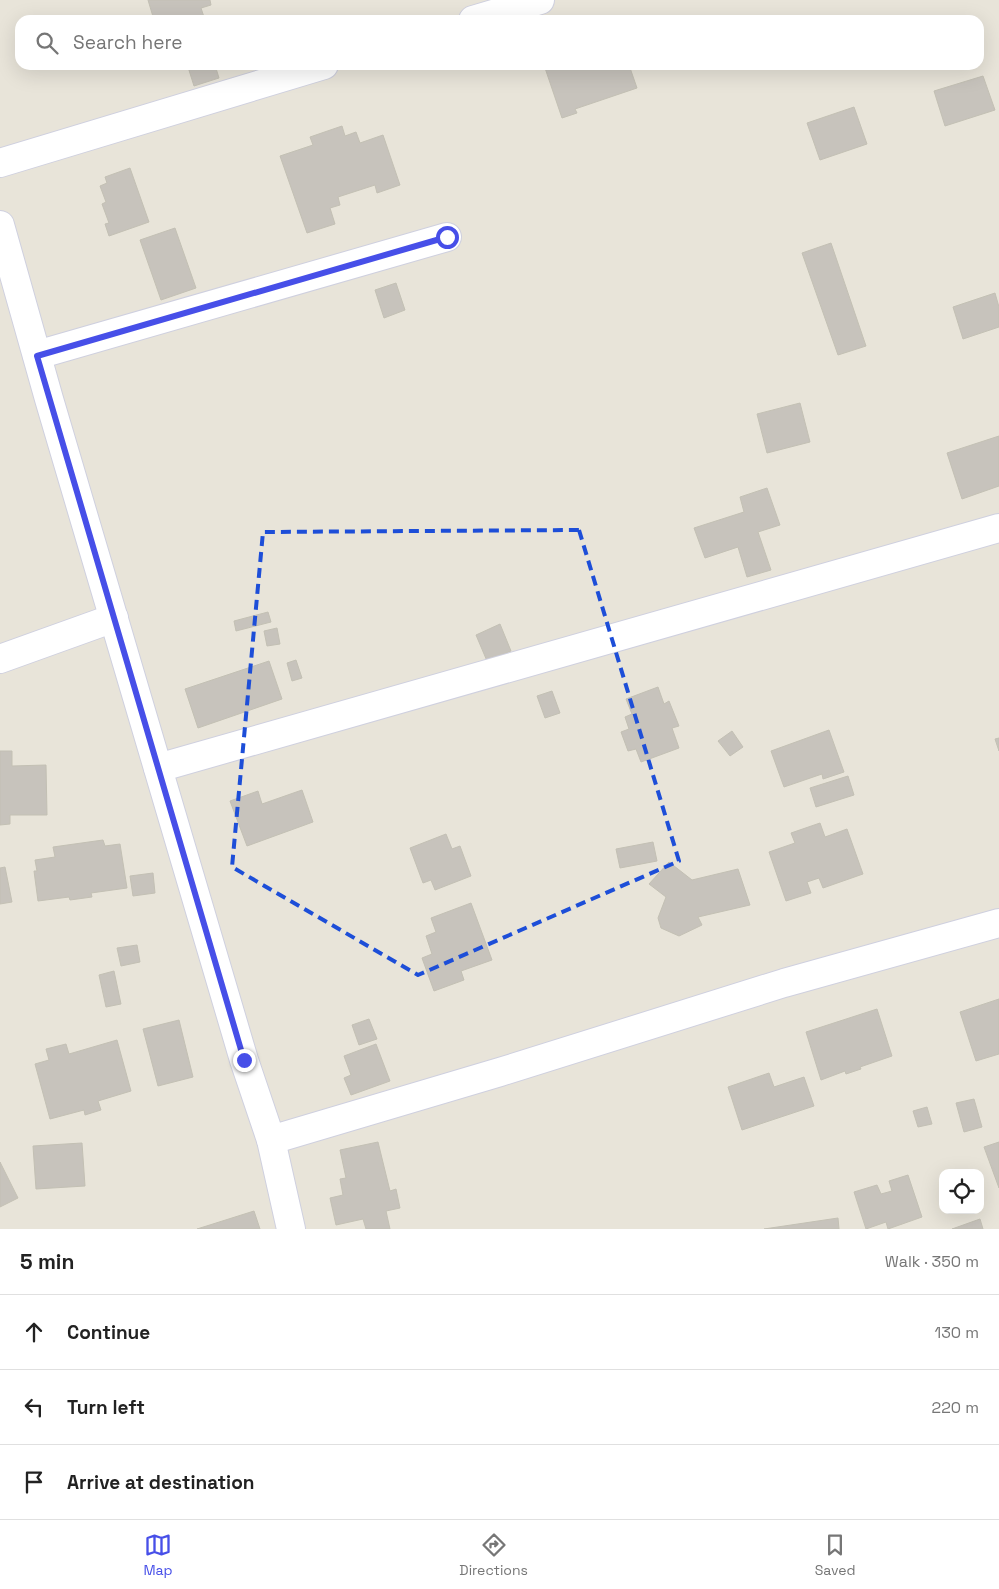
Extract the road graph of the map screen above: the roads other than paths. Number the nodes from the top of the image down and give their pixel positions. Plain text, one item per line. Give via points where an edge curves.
1 (540, 0) edge
2 (490, 15) edge
3 (307, 70) edge
4 (0, 163) edge
5 (0, 224) edge
6 (447, 237) dead end
7 (8, 278) edge
8 (37, 356) junction
9 (999, 528) edge
10 (114, 618) junction
11 (0, 659) edge
12 (158, 768) junction
13 (999, 923) edge
14 (271, 1140) junction
15 (291, 1229) edge

1 - 2 street
3 - 4 street
5 - 7 street
6 - 8 street
7 - 8 street
8 - 10 street
9 - 12 street
10 - 11 street
10 - 12 street
12 - 14 street via 244,1060
13 - 14 street via 784,983
14 - 15 street

